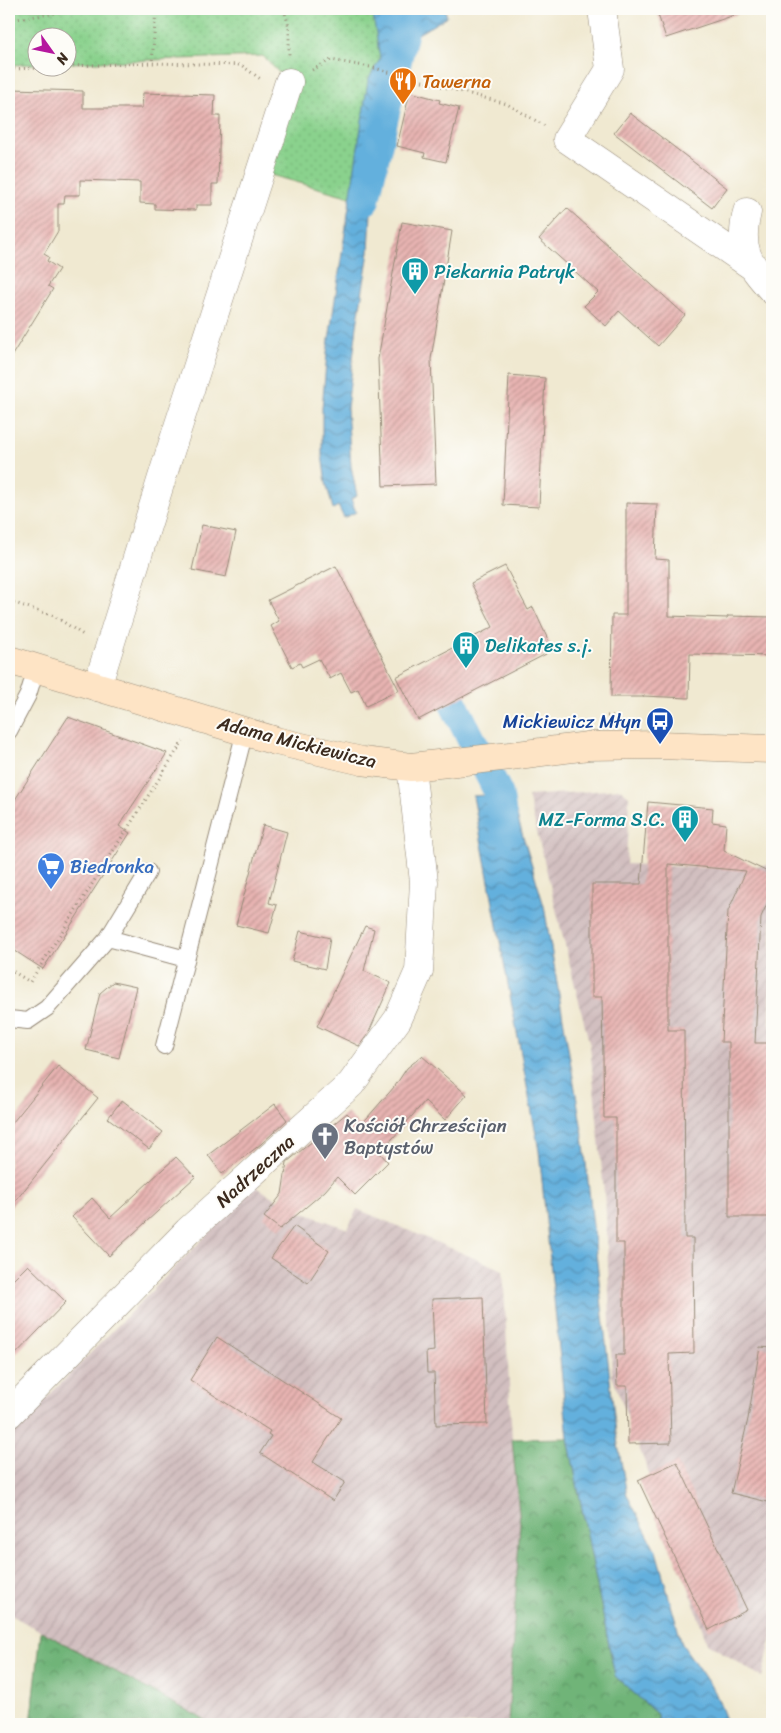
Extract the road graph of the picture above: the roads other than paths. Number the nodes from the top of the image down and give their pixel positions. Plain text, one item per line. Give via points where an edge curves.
1 (602, 9) edge
2 (276, 82) road end
3 (747, 212) dead end
4 (752, 266) junction
5 (772, 290) edge
6 (9, 660) edge
7 (36, 669) junction
8 (97, 687) junction
9 (9, 730) edge
10 (245, 731) junction
11 (772, 749) edge
12 (411, 767) junction
13 (148, 872) dead end
14 (108, 938) junction
15 (186, 959) junction
16 (9, 1019) edge
17 (164, 1046) dead end
18 (9, 1414) edge

1 - 4 street via 610,69 567,139
2 - 8 street via 169,455
3 - 4 street via 744,247
4 - 5 street
6 - 7 main road, Adama Mickiewicza
7 - 8 main road, Adama Mickiewicza
7 - 9 lane via 28,695
8 - 10 main road, Adama Mickiewicza
10 - 12 main road, Adama Mickiewicza via 318,752
10 - 15 lane
11 - 12 main road, Adama Mickiewicza via 588,746
12 - 18 street, Nadrzeczna via 424,882 419,971 398,1019 351,1084 188,1231
13 - 14 lane
14 - 15 lane
14 - 16 lane via 47,1008 28,1021
15 - 17 lane

